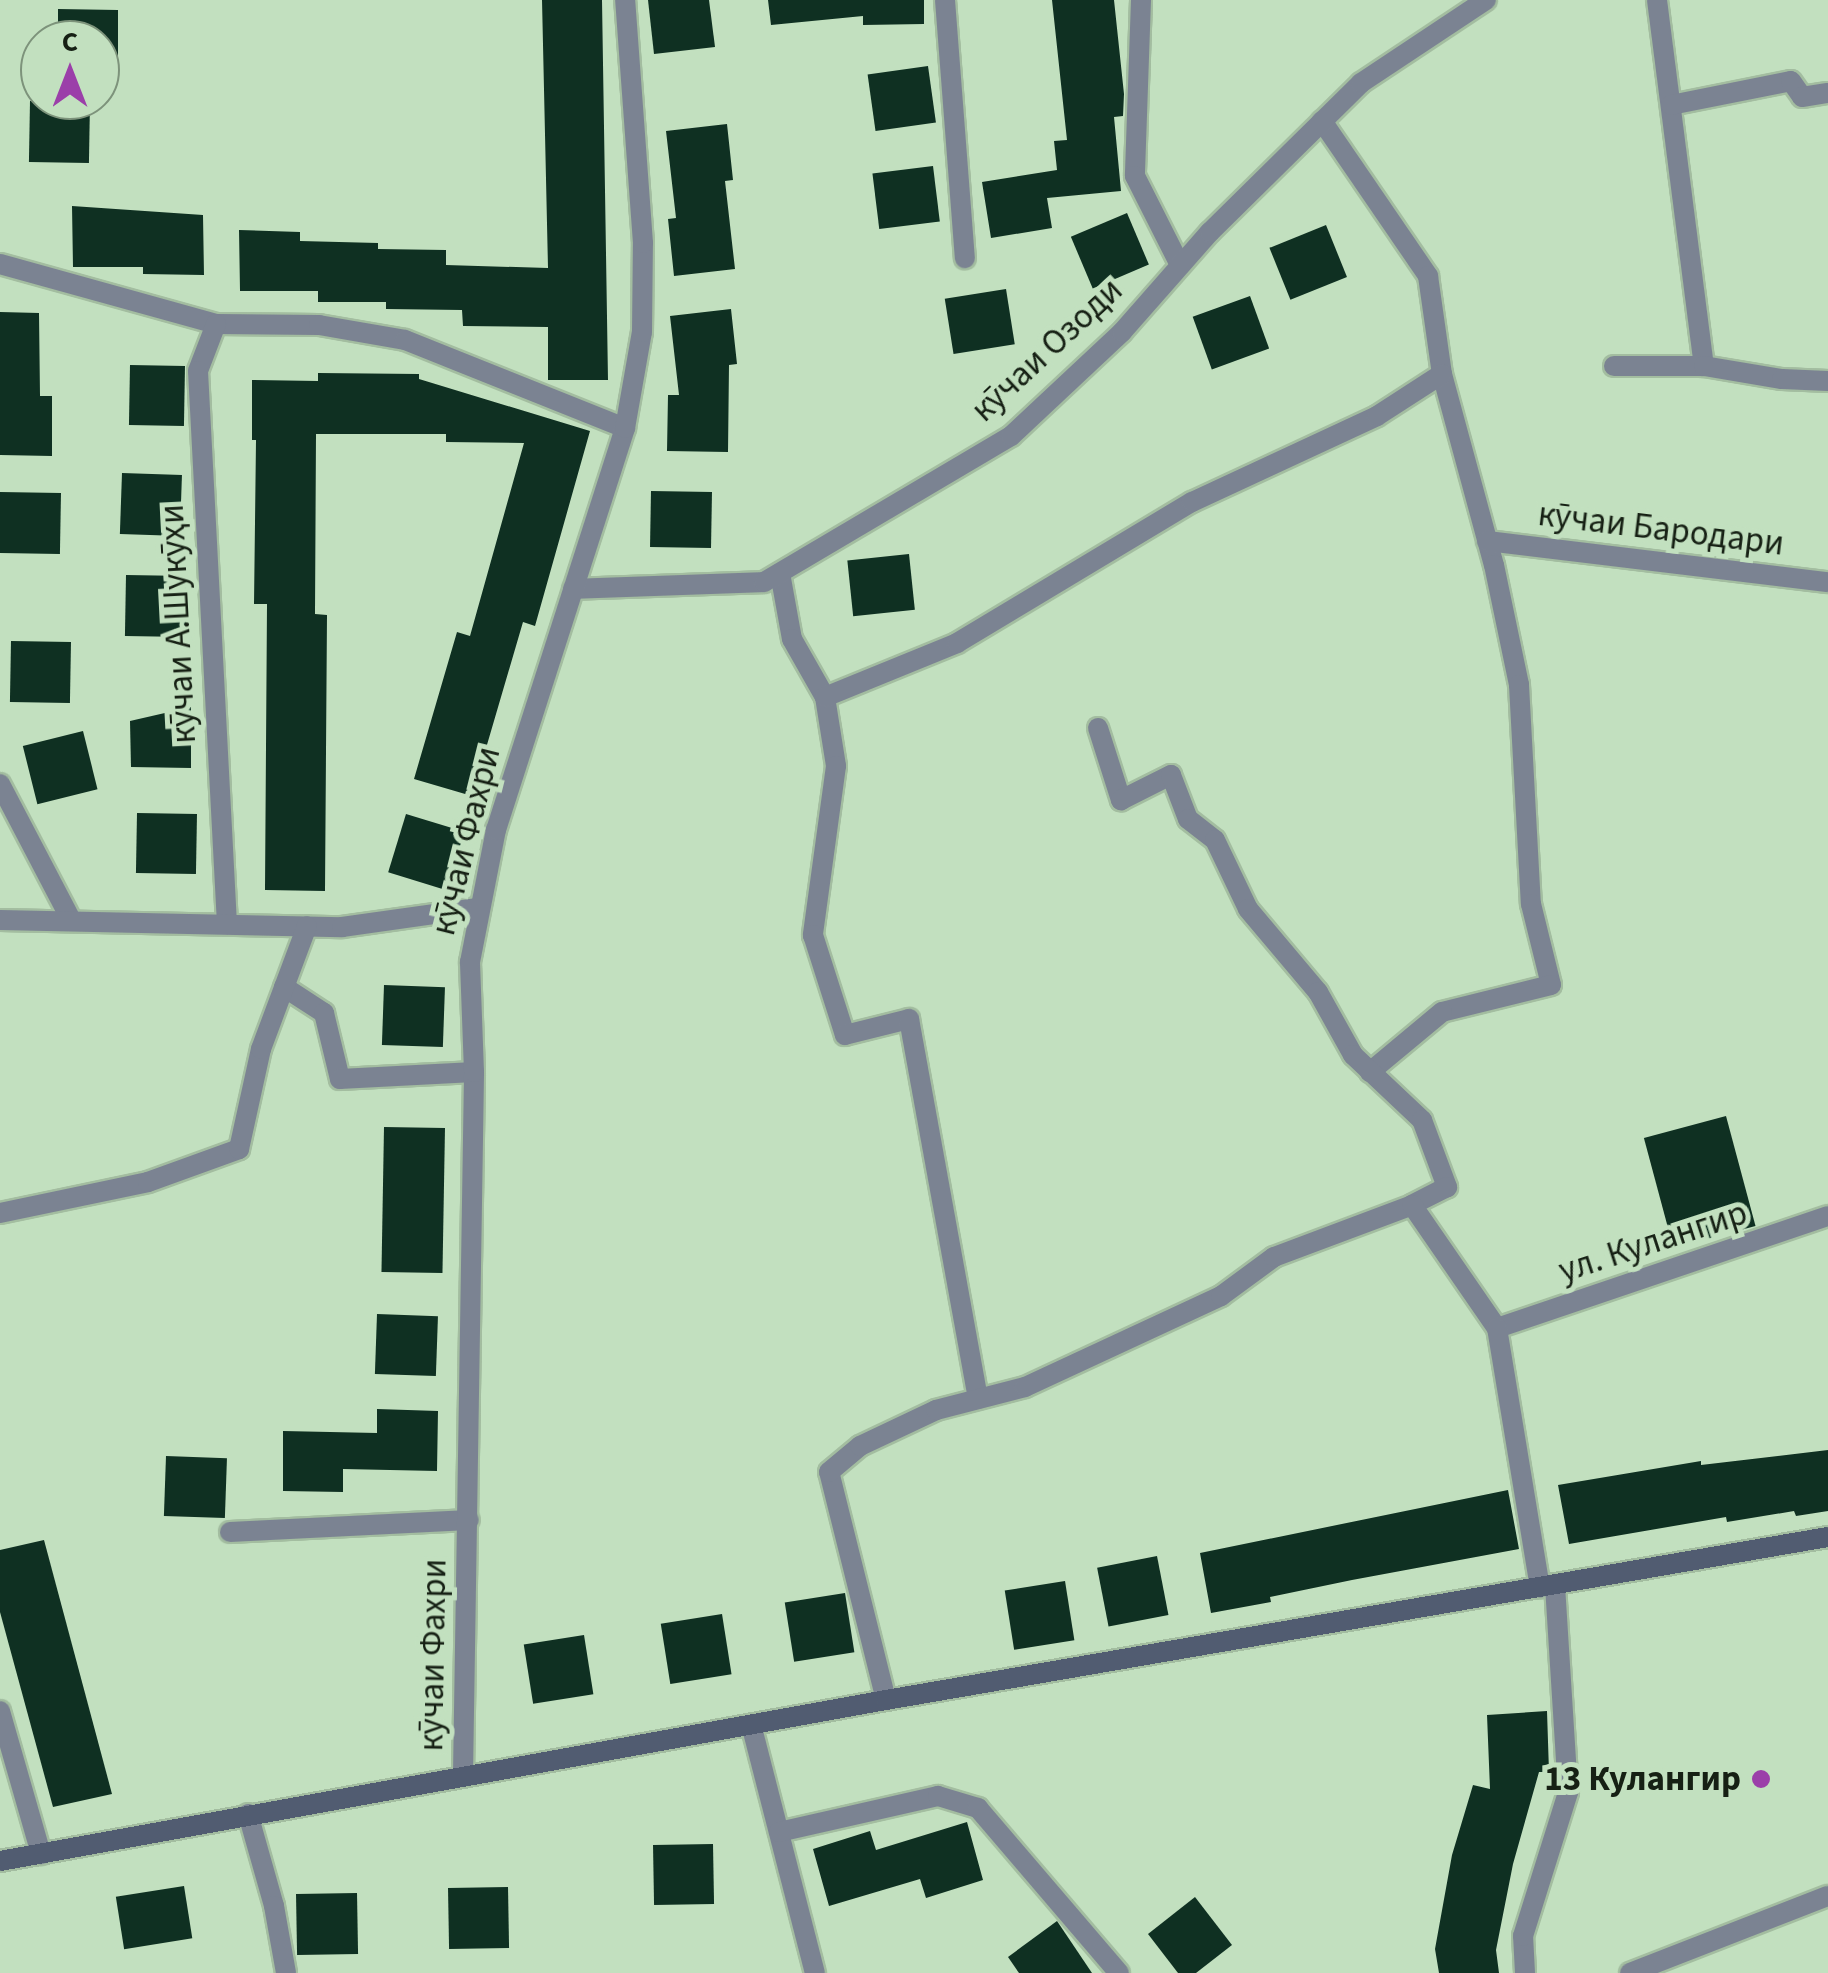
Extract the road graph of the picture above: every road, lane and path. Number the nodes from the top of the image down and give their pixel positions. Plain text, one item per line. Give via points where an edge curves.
1 (625, 0) edge
2 (944, 0) edge
3 (1141, 0) edge
4 (1486, 0) edge
5 (1658, 0) edge
6 (1828, 93) edge
7 (1671, 105) junction
8 (1322, 122) junction
9 (965, 258) dead end
10 (0, 264) edge
11 (1180, 265) junction
12 (216, 324) junction
13 (1614, 366) dead end
14 (1704, 366) junction
15 (1442, 374) junction
16 (1828, 381) edge
17 (625, 428) junction
18 (1486, 541) junction
19 (780, 572) junction
20 (1828, 582) edge
21 (573, 589) junction
22 (824, 697) junction
23 (1098, 728) dead end
24 (0, 784) edge
25 (478, 908) junction
26 (0, 920) edge
27 (71, 920) junction
28 (227, 924) junction
29 (307, 926) junction
30 (284, 986) junction
31 (474, 1072) junction
32 (1370, 1072) junction
33 (1412, 1205) junction
34 (0, 1213) edge
35 (1828, 1216) edge
36 (1498, 1328) junction
37 (978, 1399) junction
38 (468, 1520) junction
39 (230, 1532) dead end
40 (1828, 1537) edge
41 (1548, 1586) junction
42 (886, 1700) junction
43 (0, 1711) edge
44 (752, 1728) junction
45 (464, 1776) junction
46 (248, 1814) junction
47 (778, 1832) junction
48 (41, 1854) junction
49 (0, 1861) edge
50 (1828, 1896) edge
51 (286, 1973) edge
52 (815, 1973) edge
53 (1119, 1973) edge
54 (1525, 1973) edge
55 (1630, 1973) edge

1 - 17 street, кӯчаи Фахри via 643,243 642,332
2 - 9 street
3 - 11 street via 1136,176
4 - 8 street, кӯчаи Озоди via 1361,82
5 - 7 street
6 - 7 street via 1802,97 1791,81
7 - 14 street
8 - 11 street, кӯчаи Озоди
8 - 15 street via 1428,276
10 - 12 street
11 - 19 street, кӯчаи Озоди via 1122,332 1011,436
12 - 17 street via 319,325 405,340
12 - 28 street, кӯчаи А.Шукӯҳи via 198,371
13 - 14 street
14 - 16 street
15 - 18 street
15 - 22 street via 1377,416 1192,502 957,642
17 - 21 street, кӯчаи Фахри
18 - 20 street, кӯчаи Бародари
18 - 32 street via 1519,684 1532,904 1551,985 1442,1012
19 - 21 street, кӯчаи Озоди via 764,582
19 - 22 street via 792,638
21 - 25 street, кӯчаи Фахри via 496,830
22 - 37 street via 836,766 813,935 845,1034 909,1019
23 - 32 street via 1121,800 1171,775 1188,820 1214,840 1248,909 1318,992
24 - 27 street
25 - 29 street
25 - 31 street, кӯчаи Фахри via 470,962
26 - 27 street
27 - 28 street
28 - 29 street
29 - 30 street
30 - 31 street via 324,1013 340,1080
30 - 34 street via 239,1148 148,1182
31 - 38 street, кӯчаи Фахри
32 - 33 street via 1422,1120 1448,1187
33 - 36 street
33 - 37 street via 1274,1257 1221,1296 1025,1387
35 - 36 street, ул. Кулангир
36 - 41 street
37 - 42 street via 936,1410 860,1446 830,1472
38 - 39 street
38 - 45 street, кӯчаи Фахри
40 - 41 main road
41 - 42 main road
41 - 54 street via 1568,1792 1523,1936
42 - 44 main road
43 - 48 street
44 - 45 main road
44 - 47 street
45 - 46 main road
46 - 48 main road
46 - 51 street
47 - 52 street
47 - 53 street via 938,1796 978,1808
48 - 49 main road
50 - 55 street

